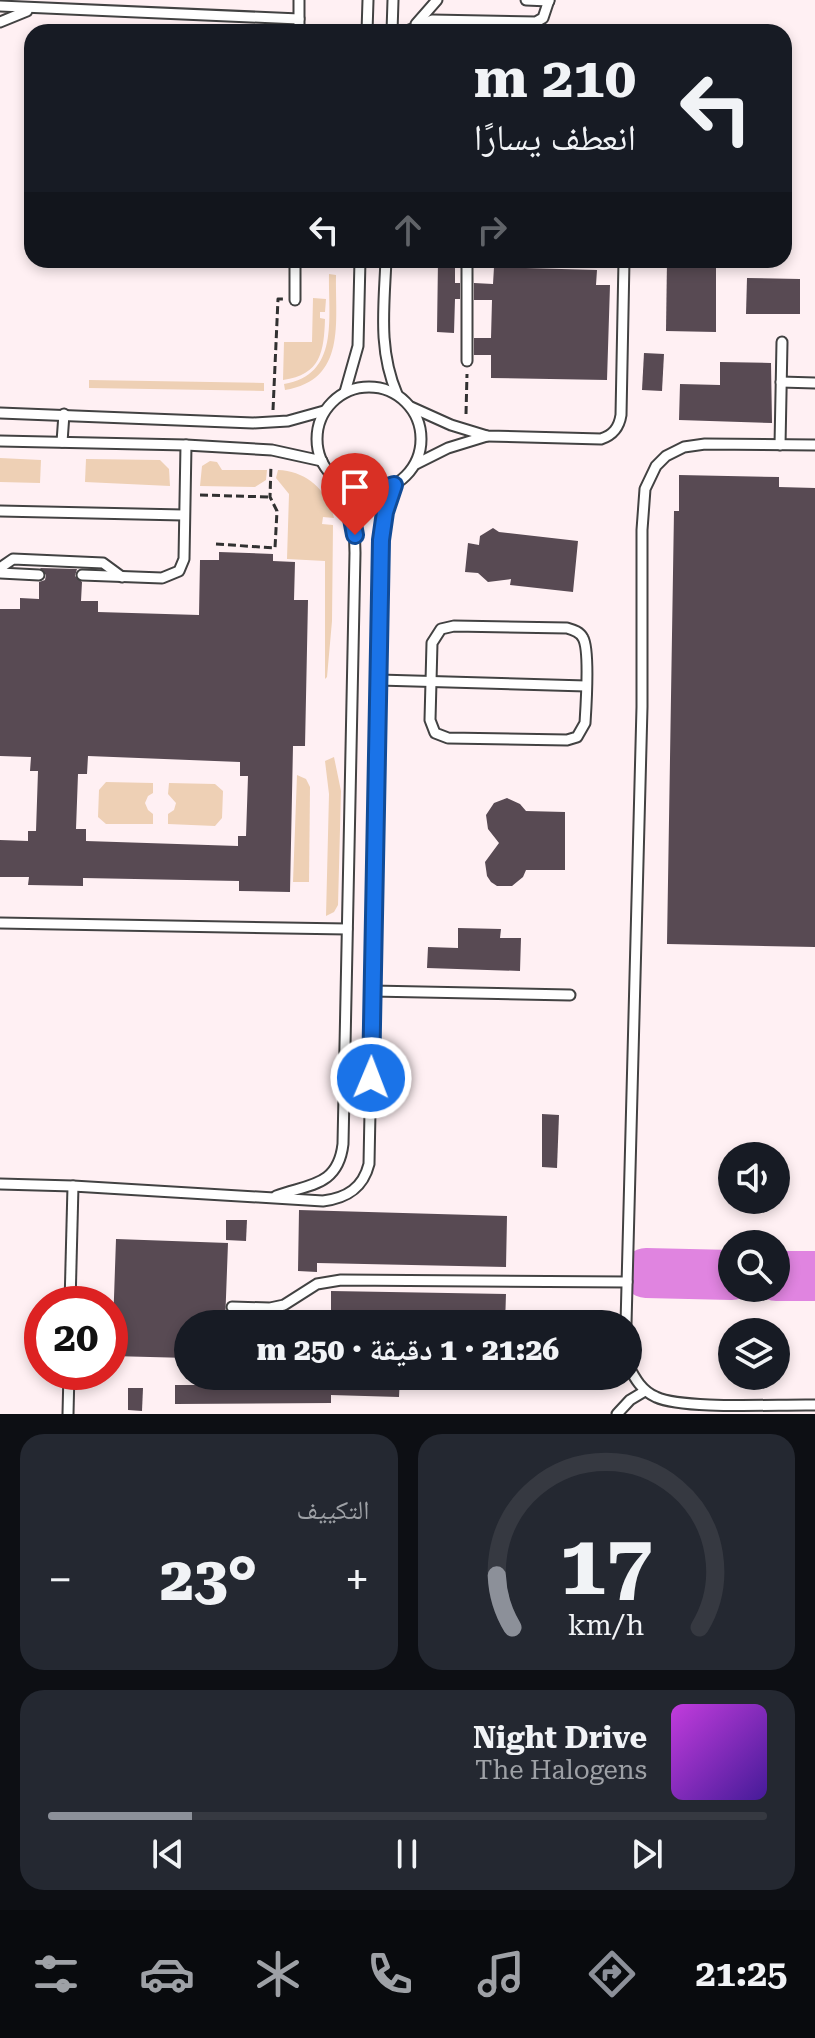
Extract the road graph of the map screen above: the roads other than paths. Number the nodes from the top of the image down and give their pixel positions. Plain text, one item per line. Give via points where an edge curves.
1 (299, 0) edge
2 (368, 0) edge
3 (393, 0) edge
4 (437, 0) edge
5 (526, 0) edge
6 (549, 0) edge
7 (0, 6) edge
8 (31, 9) junction
9 (299, 19) junction
10 (0, 22) edge
11 (299, 24) edge
12 (367, 24) edge
13 (392, 24) edge
14 (414, 24) edge
15 (422, 24) edge
16 (295, 268) edge
17 (360, 268) edge
18 (386, 268) edge
19 (467, 268) edge
20 (624, 268) edge
21 (295, 300) road end
22 (782, 342) dead end
23 (467, 361) road end
24 (781, 382) junction
25 (815, 383) edge
26 (345, 392) junction
27 (397, 394) junction
28 (411, 407) junction
29 (324, 411) junction
30 (0, 413) edge
31 (64, 414) junction
32 (487, 436) junction
33 (0, 441) edge
34 (62, 442) junction
35 (186, 445) junction
36 (780, 445) junction
37 (815, 445) edge
38 (322, 461) junction
39 (416, 464) junction
40 (394, 485) junction
41 (346, 486) junction
42 (0, 511) edge
43 (183, 515) junction
44 (0, 571) edge
45 (39, 575) dead end
46 (82, 575) dead end
47 (122, 577) junction
48 (379, 680) junction
49 (431, 682) junction
50 (586, 686) junction
51 (0, 923) edge
52 (347, 929) junction
53 (372, 991) junction
54 (570, 995) dead end
55 (0, 1184) edge
56 (73, 1186) junction
57 (273, 1197) junction
58 (627, 1282) junction
59 (70, 1286) edge
60 (232, 1307) dead end
61 (626, 1310) edge
62 (642, 1387) edge
63 (69, 1390) edge
64 (645, 1391) junction
65 (815, 1405) edge
66 (68, 1414) edge
67 (617, 1414) edge

1 - 9 lane
2 - 12 lane
3 - 13 lane
4 - 14 lane
5 - 6 lane
6 - 15 lane via 536,22
7 - 8 lane
8 - 9 lane
8 - 10 lane
9 - 11 lane
16 - 21 lane
17 - 26 lane via 358,346
18 - 27 lane via 383,344
19 - 23 lane
20 - 32 lane via 621,415 615,431 601,439
22 - 24 lane
24 - 25 lane
24 - 36 lane
26 - 27 lane via 366,386
26 - 29 lane
27 - 28 lane
28 - 32 lane
28 - 39 lane via 422,434
29 - 31 lane via 253,423
29 - 38 lane via 316,441
30 - 31 lane
31 - 34 lane
32 - 39 lane
33 - 34 lane
34 - 35 lane
35 - 38 lane via 272,450
35 - 43 lane
36 - 37 lane
36 - 58 lane via 684,447 656,466 645,489
38 - 41 lane
39 - 40 lane
40 - 41 lane via 375,491
40 - 48 lane via 381,540
41 - 52 lane via 355,553
42 - 43 lane
43 - 47 lane via 184,559 179,571 168,577
44 - 45 lane
44 - 47 lane via 13,559 103,563
46 - 47 lane
48 - 49 lane
48 - 53 lane
49 - 50 lane
49 - 50 lane via 431,727 448,738 572,739 584,728
49 - 50 lane via 432,643 441,629 567,628 579,633 586,645
51 - 52 lane
52 - 57 lane via 342,1153 323,1181
53 - 54 lane
53 - 57 lane via 369,1164 363,1181 332,1200
55 - 56 lane
56 - 57 lane
56 - 59 lane
58 - 60 lane via 341,1280 317,1284 284,1305
58 - 61 lane
62 - 64 lane
63 - 66 lane
64 - 65 lane via 683,1403
64 - 67 lane

